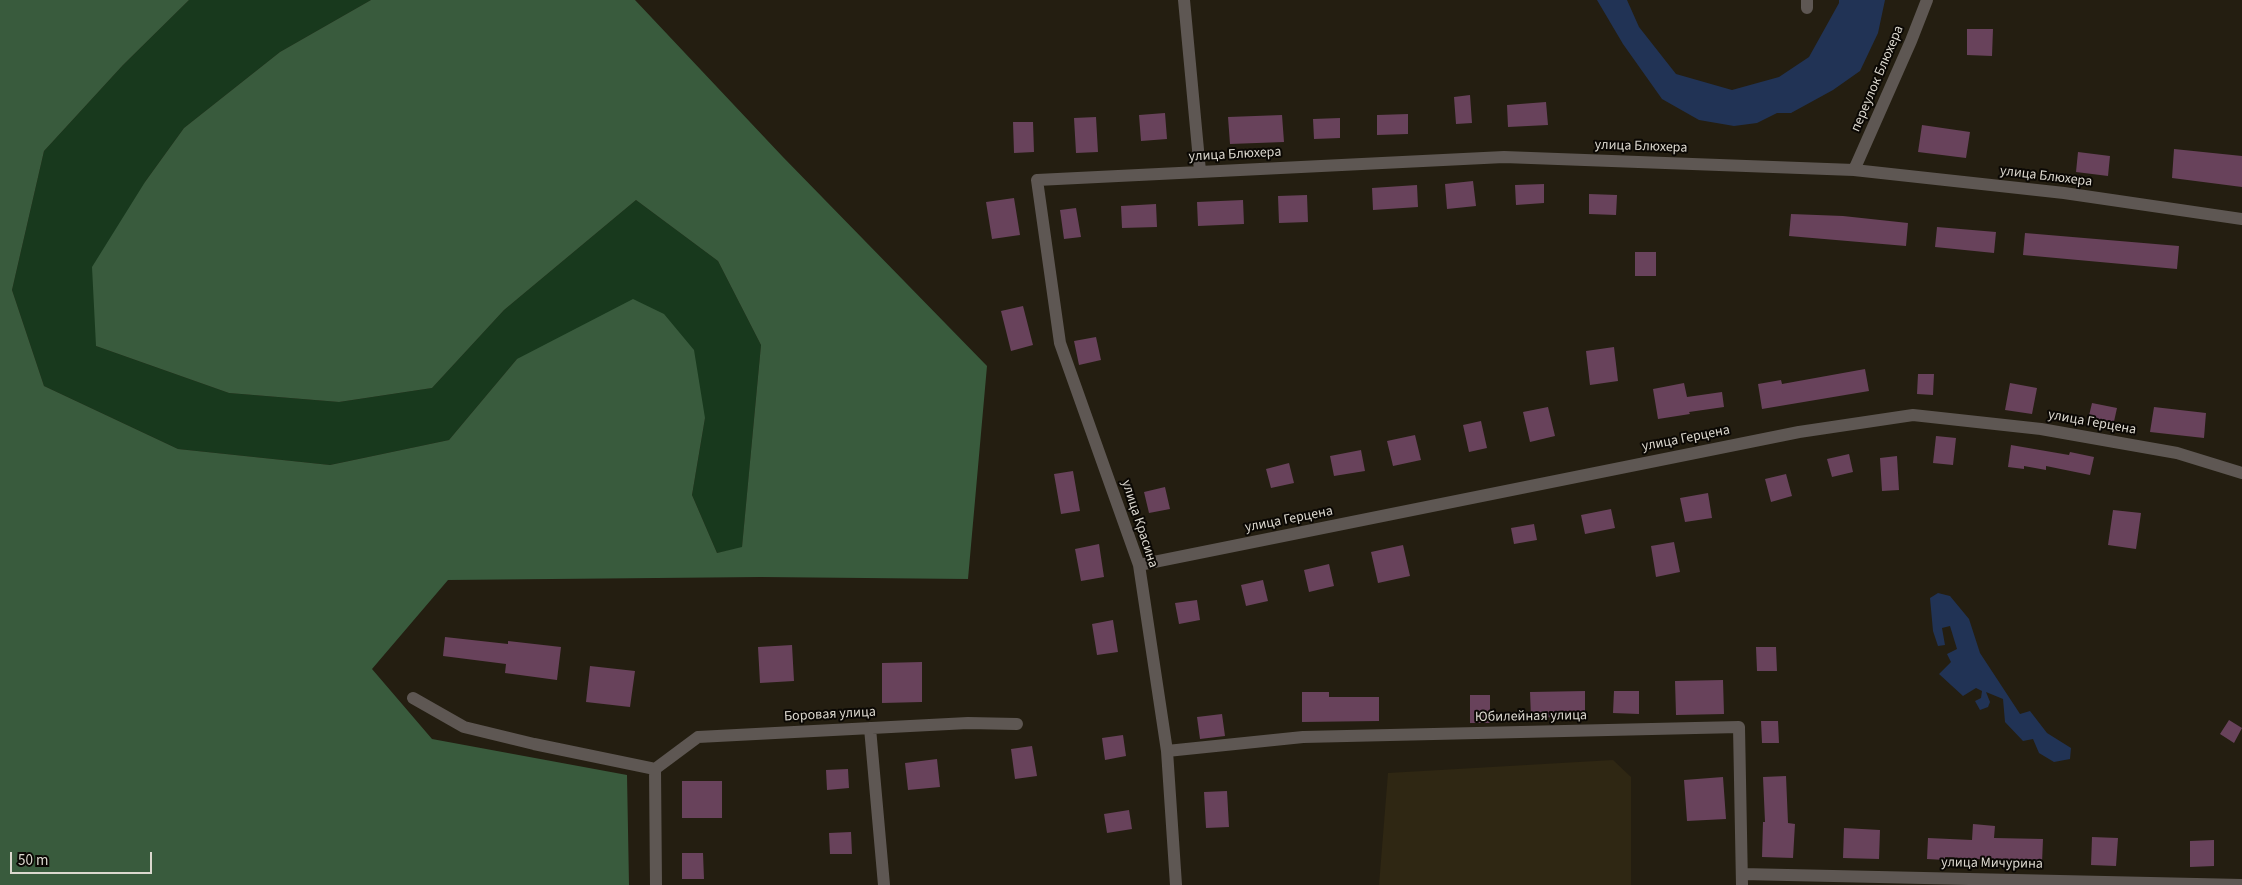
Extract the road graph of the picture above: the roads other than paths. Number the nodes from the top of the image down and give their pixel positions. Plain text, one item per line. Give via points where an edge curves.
1 (1184, 0) edge
2 (1927, 0) edge
3 (1854, 170) junction
4 (1200, 171) junction
5 (1037, 180) joint
6 (2242, 219) edge
7 (2242, 472) edge
8 (1139, 566) junction
9 (412, 698) dead end
10 (1017, 724) dead end
11 (870, 728) junction
12 (1167, 751) junction
13 (655, 769) junction
14 (1742, 880) edge
15 (656, 885) edge
16 (884, 885) edge
17 (1176, 885) edge
18 (2242, 885) edge

1 - 4 street
2 - 3 street, переулок Блюхера
3 - 4 street, улица Блюхера via 1504,157
3 - 6 street, улица Блюхера via 2064,193
4 - 5 street, улица Блюхера
5 - 8 street, улица Красина via 1060,343
7 - 8 street, улица Герцена via 2178,453 2041,429 1913,415 1790,434
8 - 12 street, улица Красина
9 - 13 street via 464,727
10 - 11 street, Боровая улица
11 - 13 street, Боровая улица via 698,737
11 - 16 street
12 - 14 street, Юбилейная улица via 1302,737 1739,728
12 - 17 street, улица Красина
13 - 15 street
14 - 18 street, улица Мичурина

